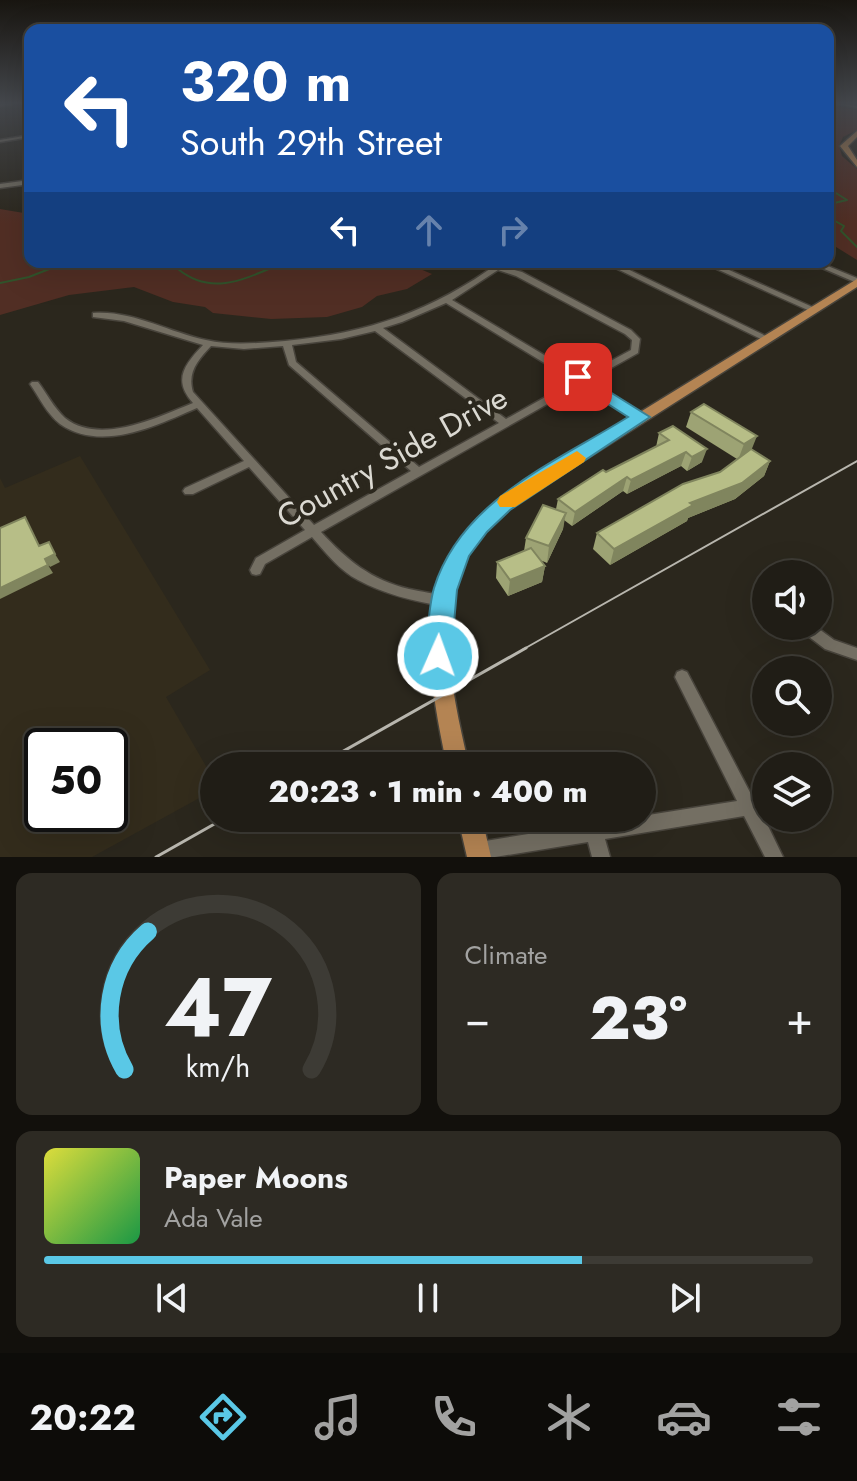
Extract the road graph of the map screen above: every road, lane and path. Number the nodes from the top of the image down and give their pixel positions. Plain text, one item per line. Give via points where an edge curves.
1 (847, 143) edge
2 (857, 165) edge
3 (24, 183) edge
4 (0, 186) edge
5 (498, 268) edge
6 (508, 268) edge
7 (620, 268) edge
8 (719, 268) edge
9 (826, 268) edge
10 (857, 281) edge
11 (448, 301) junction
12 (813, 309) junction
13 (96, 315) dead end
14 (378, 329) junction
15 (766, 338) junction
16 (209, 344) junction
17 (287, 344) junction
18 (583, 381) junction
19 (35, 384) dead end
20 (199, 404) junction
21 (641, 417) junction
22 (506, 423) junction
23 (250, 462) junction
24 (418, 472) junction
25 (189, 491) dead end
26 (314, 531) junction
27 (256, 570) dead end
28 (442, 601) junction
29 (823, 640) edge
30 (857, 654) edge
31 (682, 677) dead end
32 (455, 752) edge
33 (750, 807) junction
34 (656, 818) edge
35 (473, 832) edge
36 (568, 832) edge
37 (594, 832) edge
38 (478, 854) edge
39 (601, 857) edge
40 (774, 857) edge

1 - 2 main road
3 - 4 street
5 - 11 street
6 - 18 street, Country Side Drive via 618,326 636,343 630,355
7 - 15 street
8 - 12 street
9 - 10 street
10 - 12 main road
11 - 14 street
11 - 18 street
12 - 15 main road
13 - 16 street via 132,319
14 - 17 street
14 - 22 street
15 - 21 main road
16 - 17 street
16 - 20 street via 186,377 189,393
17 - 24 street via 292,363
18 - 21 street
18 - 22 street, Country Side Drive
19 - 20 street via 67,424 92,431 138,428
20 - 23 street
21 - 28 main road via 489,516 459,553
22 - 24 street, Country Side Drive
23 - 25 street
23 - 26 street
24 - 26 street, Country Side Drive
26 - 27 street, Country Side Drive via 260,561
26 - 28 street via 360,576 393,591
28 - 32 main road via 439,671
29 - 30 street
31 - 33 street
33 - 34 street
33 - 40 street
35 - 38 main road
36 - 38 street
37 - 39 street

